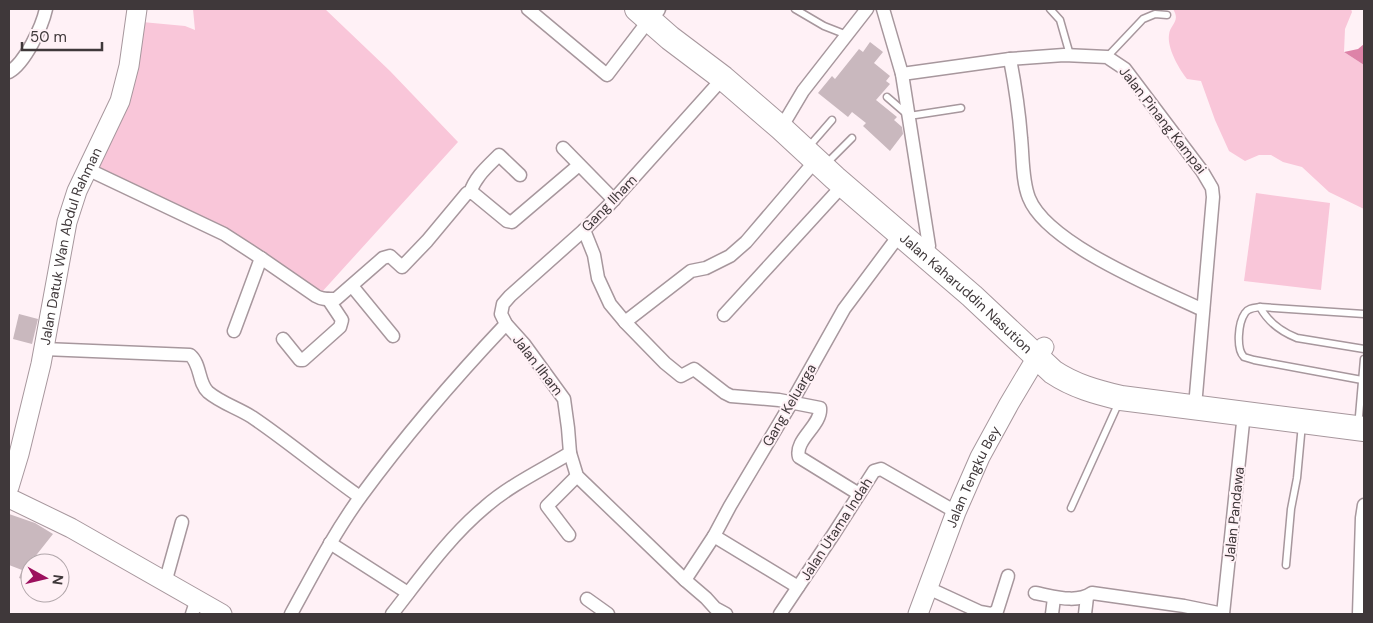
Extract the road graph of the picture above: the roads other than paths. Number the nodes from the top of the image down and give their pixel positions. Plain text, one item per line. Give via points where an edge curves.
1 (46, 9) edge
2 (137, 9) edge
3 (528, 9) edge
4 (794, 9) edge
5 (867, 9) edge
6 (883, 9) edge
7 (1050, 9) edge
8 (652, 11) edge
9 (1167, 15) dead end
10 (847, 35) junction
11 (1070, 56) junction
12 (1107, 57) junction
13 (1010, 59) junction
14 (9, 72) edge
15 (902, 74) junction
16 (723, 78) junction
17 (887, 97) dead end
18 (961, 108) dead end
19 (909, 116) junction
20 (832, 120) dead end
21 (784, 125) junction
22 (852, 138) dead end
23 (563, 148) dead end
24 (820, 154) junction
25 (579, 165) junction
26 (87, 169) junction
27 (520, 175) dead end
28 (843, 184) junction
29 (470, 193) junction
30 (614, 200) junction
31 (584, 230) junction
32 (900, 234) junction
33 (926, 250) junction
34 (261, 258) junction
35 (352, 286) junction
36 (328, 299) junction
37 (1260, 307) junction
38 (1203, 310) junction
39 (1364, 314) edge
40 (724, 315) dead end
41 (625, 322) junction
42 (506, 324) junction
43 (234, 331) dead end
44 (393, 336) dead end
45 (283, 339) dead end
46 (44, 349) junction
47 (1364, 349) edge
48 (1040, 352) junction
49 (1364, 359) edge
50 (1362, 380) junction
51 (1196, 395) junction
52 (1121, 398) junction
53 (792, 402) junction
54 (1244, 413) junction
55 (1362, 420) edge
56 (1302, 421) junction
57 (570, 453) junction
58 (577, 476) junction
59 (9, 487) edge
60 (859, 494) junction
61 (360, 497) junction
62 (9, 498) edge
63 (1364, 505) edge
64 (1071, 508) dead end
65 (956, 512) junction
66 (182, 522) dead end
67 (569, 535) dead end
68 (714, 536) junction
69 (330, 543) junction
70 (1286, 566) dead end
71 (1008, 576) dead end
72 (685, 580) junction
73 (165, 583) junction
74 (798, 587) junction
75 (928, 588) junction
76 (408, 593) junction
77 (1035, 593) dead end
78 (1087, 597) junction
79 (1054, 598) junction
80 (587, 599) dead end
81 (194, 607) edge
82 (716, 612) edge
83 (222, 614) edge
84 (291, 614) edge
85 (392, 614) edge
86 (608, 614) edge
87 (780, 614) edge
88 (918, 614) edge
89 (1052, 614) edge
90 (1085, 614) edge
91 (1223, 614) edge
92 (1359, 614) edge

1 - 14 street via 25,56
2 - 26 street, Jalan Datuk Wan Abdul Rahman via 120,101
3 - 8 street via 606,75
4 - 10 lane
5 - 10 street
6 - 15 street
7 - 11 lane via 1060,20
8 - 16 highway, Jalan Kaharuddin Nasution via 670,38
8 - 21 highway, Jalan Kaharuddin Nasution via 730,71
9 - 12 lane via 1155,14 1143,19
10 - 21 street via 804,91
11 - 12 street, Jalan Pinang Kampai
11 - 13 street, Jalan Pinang Kampai
12 - 38 street, Jalan Pinang Kampai via 1125,69 1212,188
13 - 15 street, Jalan Pinang Kampai
13 - 38 street via 1026,188 1032,205 1044,220 1092,255
15 - 19 street
16 - 21 highway, Jalan Kaharuddin Nasution
16 - 30 street, Gang Ilham
17 - 19 lane
18 - 19 lane
19 - 33 street
20 - 24 lane
21 - 24 highway, Jalan Kaharuddin Nasution
22 - 24 lane
23 - 25 street
24 - 28 highway, Jalan Kaharuddin Nasution
24 - 33 highway, Jalan Kaharuddin Nasution via 863,186
24 - 41 street via 746,242 730,256 706,268 691,271
25 - 29 street via 512,222
25 - 30 street
26 - 34 street via 224,234
26 - 46 street, Jalan Datuk Wan Abdul Rahman via 67,222
27 - 29 street via 499,155 480,174
28 - 32 highway, Jalan Kaharuddin Nasution
28 - 40 street
29 - 35 street via 466,193 428,242 402,267 390,256 383,258
30 - 31 street, Gang Ilham
31 - 41 street via 594,255 598,278 610,304
31 - 42 street, Gang Ilham via 510,296 501,309
32 - 33 highway, Jalan Kaharuddin Nasution
32 - 53 street, Gang Keluarga via 844,309
33 - 48 highway, Jalan Kaharuddin Nasution
34 - 36 street via 316,296
34 - 43 street
35 - 36 street via 336,299
35 - 44 street
36 - 45 street via 342,324 303,360
37 - 39 lane
37 - 47 lane via 1278,329 1297,338
37 - 50 lane via 1250,309 1242,321 1239,349 1244,357
38 - 51 street, Jalan Pinang Kampai
41 - 53 street via 681,376 694,369 731,396
42 - 57 street, Jalan Ilham via 564,399
42 - 61 street, Jalan Ilham via 444,391
46 - 59 street, Jalan Datuk Wan Abdul Rahman
46 - 61 street via 190,356 208,392 250,416
48 - 51 highway, Jalan Kaharuddin Nasution via 1104,384
48 - 52 highway, Jalan Kaharuddin Nasution via 1053,372 1063,379 1090,391
48 - 65 street, Jalan Tengku Bey via 980,457
49 - 50 lane
50 - 55 lane
51 - 55 highway, Jalan Kaharuddin Nasution via 1305,408
52 - 54 highway, Jalan Kaharuddin Nasution
52 - 64 lane
53 - 60 street via 821,409 800,446 799,457
53 - 68 street, Gang Keluarga
54 - 56 highway, Jalan Kaharuddin Nasution
54 - 91 street, Jalan Pandawa
55 - 56 highway, Jalan Kaharuddin Nasution
56 - 70 lane
57 - 58 street, Jalan Ilham
57 - 76 street via 485,506
58 - 67 street via 547,506
58 - 72 street, Jalan Ilham
60 - 65 street, Jalan Utama Indah via 874,471 881,470
60 - 74 street, Jalan Utama Indah
61 - 69 street, Jalan Ilham
62 - 73 street via 71,528
63 - 92 street
65 - 75 street, Jalan Tengku Bey
66 - 73 street
68 - 72 street, Gang Keluarga
68 - 74 street
69 - 76 street
69 - 84 street, Jalan Ilham
71 - 75 street via 997,611 991,614
72 - 82 street, Jalan Ilham via 706,598
73 - 81 street
74 - 87 street, Jalan Utama Indah
75 - 88 street, Jalan Tengku Bey
76 - 85 street
77 - 79 street
78 - 79 street
78 - 90 street
78 - 91 street via 1092,594
79 - 89 street
80 - 86 street
81 - 83 street

